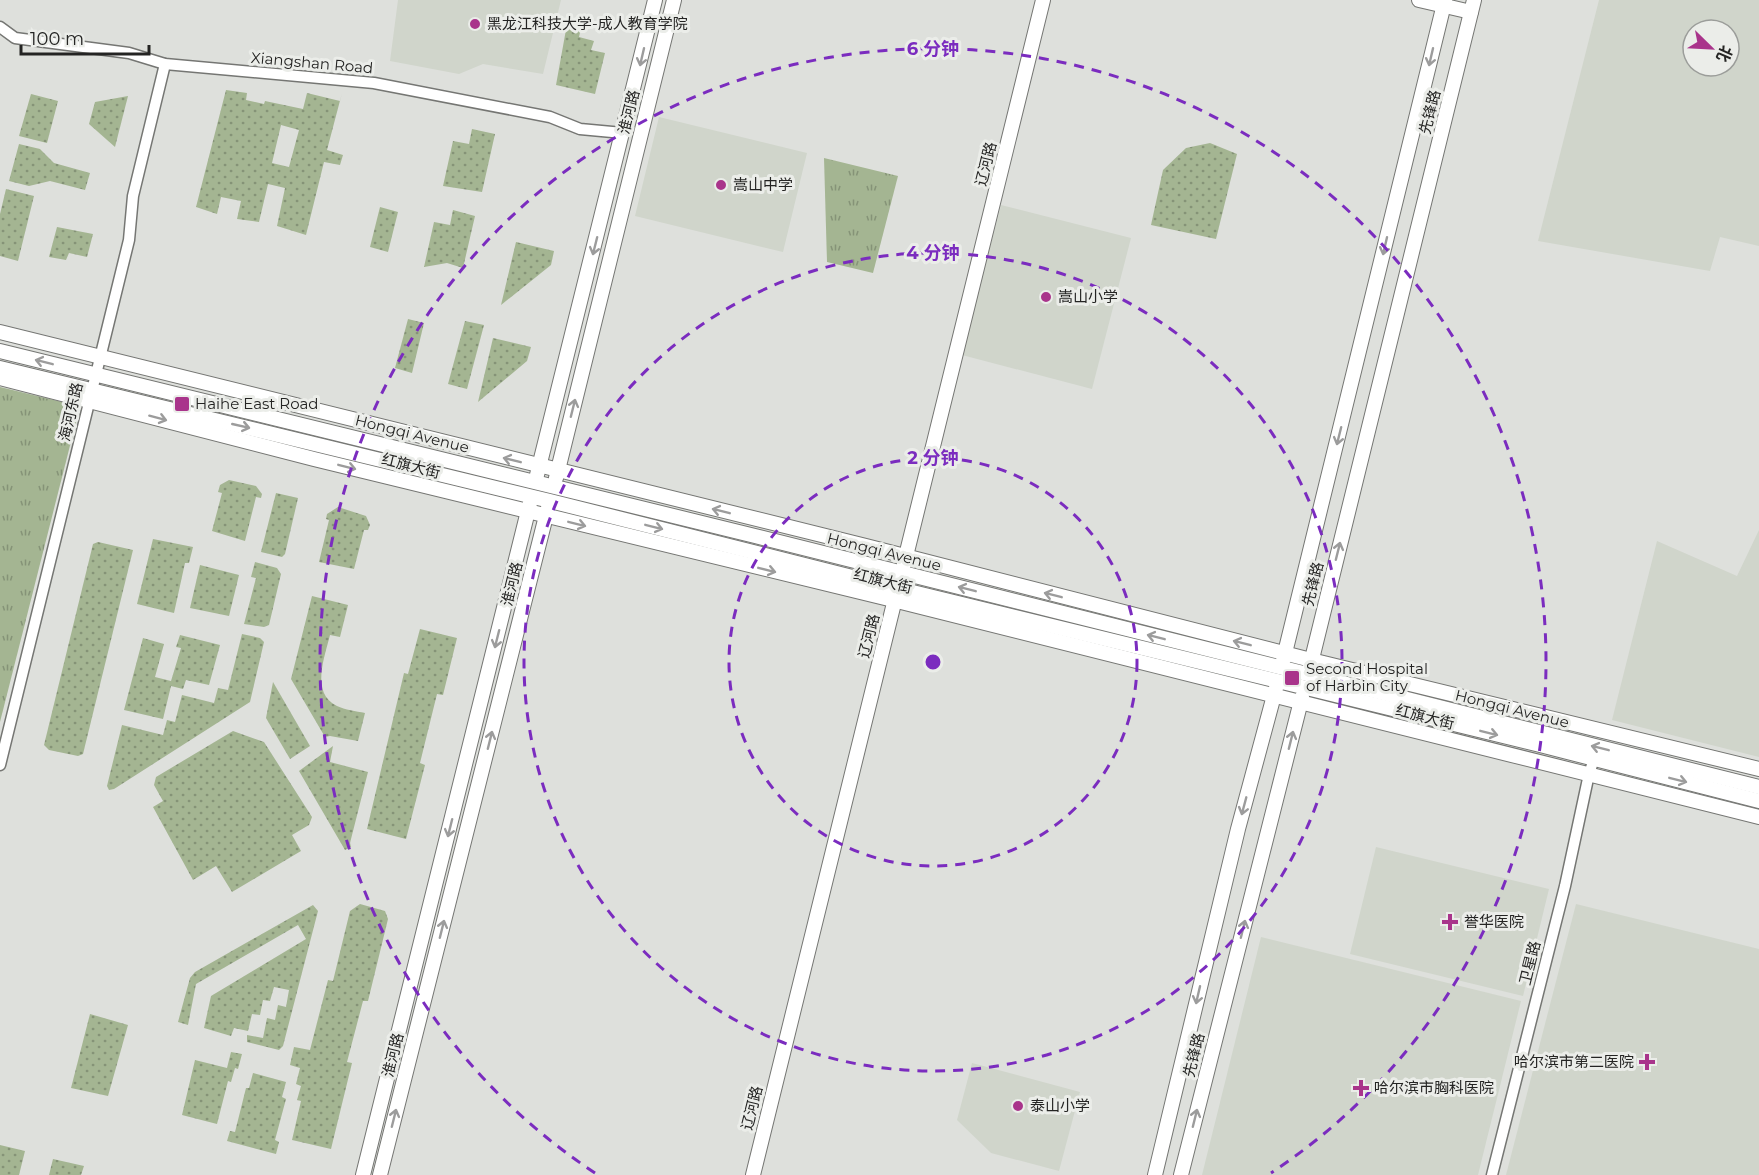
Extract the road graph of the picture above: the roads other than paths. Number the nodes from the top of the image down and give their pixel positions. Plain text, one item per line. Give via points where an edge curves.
1 (656, 0) edge
2 (674, 0) edge
3 (1036, 0) edge
4 (1043, 0) edge
5 (1419, 0) edge
6 (1444, 3) edge
7 (1473, 6) edge
8 (0, 27) edge
9 (165, 64) junction
10 (623, 134) junction
11 (0, 332) edge
12 (0, 351) edge
13 (99, 355) junction
14 (0, 368) edge
15 (95, 375) junction
16 (0, 378) edge
17 (90, 395) junction
18 (539, 466) junction
19 (558, 471) junction
20 (536, 482) junction
21 (554, 486) junction
22 (532, 496) junction
23 (550, 501) junction
24 (528, 512) junction
25 (546, 516) junction
26 (903, 556) junction
27 (898, 572) junction
28 (893, 594) junction
29 (1284, 654) junction
30 (1311, 660) junction
31 (1279, 675) junction
32 (1306, 682) junction
33 (1274, 696) junction
34 (1300, 704) junction
35 (1594, 759) junction
36 (0, 765) edge
37 (1759, 769) edge
38 (1588, 774) junction
39 (1759, 787) edge
40 (1759, 801) edge
41 (1759, 817) edge
42 (363, 1175) edge
43 (380, 1175) edge
44 (747, 1175) edge
45 (753, 1175) edge
46 (1155, 1175) edge
47 (1181, 1175) edge
48 (1492, 1175) edge

1 -> 10 main road, 淮河路
19 -> 2 main road, 淮河路
3 - 26 main road, 辽河路
4 - 26 main road, 辽河路
5 - 6 main road
6 - 7 main road
6 -> 29 main road, 先锋路
30 -> 7 main road, 先锋路
8 - 9 street, Xiangshan Road via 15,38 129,53
9 - 10 street, Xiangshan Road via 374,83 550,117 580,129
9 - 13 street, 海河东路 via 134,196 129,240
10 -> 18 main road, 淮河路
11 - 13 main road, 红旗大街
15 -> 12 main road, Hongqi Avenue
13 - 15 street, 海河东路
18 -> 13 main road, 红旗大街
14 - 17 main road, Hongqi Avenue
15 - 17 street, 海河东路
15 - 20 main road, Hongqi Avenue
16 - 17 main road, 红旗大街
17 -> 22 main road, Hongqi Avenue
17 -> 24 main road, 红旗大街
17 - 36 street, 海河东路
18 - 19 main road, 红旗大街
18 - 20 main road, 淮河路
19 - 21 main road, 淮河路
26 -> 19 main road, 红旗大街
20 - 21 main road, Hongqi Avenue
20 - 22 main road, 淮河路
21 - 23 main road, 淮河路
21 - 27 main road, Hongqi Avenue
22 - 23 main road, Hongqi Avenue
22 - 24 main road, 淮河路
23 - 25 main road, 淮河路
23 -> 28 main road, Hongqi Avenue
24 - 25 main road, 红旗大街
24 -> 42 main road, 淮河路
25 -> 28 main road, 红旗大街
43 -> 25 main road, 淮河路
26 - 27 main road, 辽河路
29 -> 26 main road, 红旗大街
27 - 28 main road, 辽河路
31 -> 27 main road, Hongqi Avenue
28 - 31 main road, Hongqi Avenue
28 - 33 main road, 红旗大街
28 - 44 main road, 辽河路
28 - 45 main road, 辽河路
29 - 30 main road, 红旗大街
29 - 31 main road, 先锋路
30 - 32 main road, 先锋路
30 - 37 main road, 红旗大街
31 - 32 main road, Hongqi Avenue
31 - 33 main road, 先锋路
32 - 34 main road, 先锋路
32 -> 35 main road, Hongqi Avenue
39 -> 32 main road, Hongqi Avenue
33 - 34 main road, 红旗大街
33 -> 46 main road, 先锋路
34 - 38 main road, 红旗大街
47 -> 34 main road, 先锋路
35 - 38 street, 卫星路
35 -> 40 main road, Hongqi Avenue
38 - 41 main road, 红旗大街
38 - 48 street, 卫星路 via 1565,886

